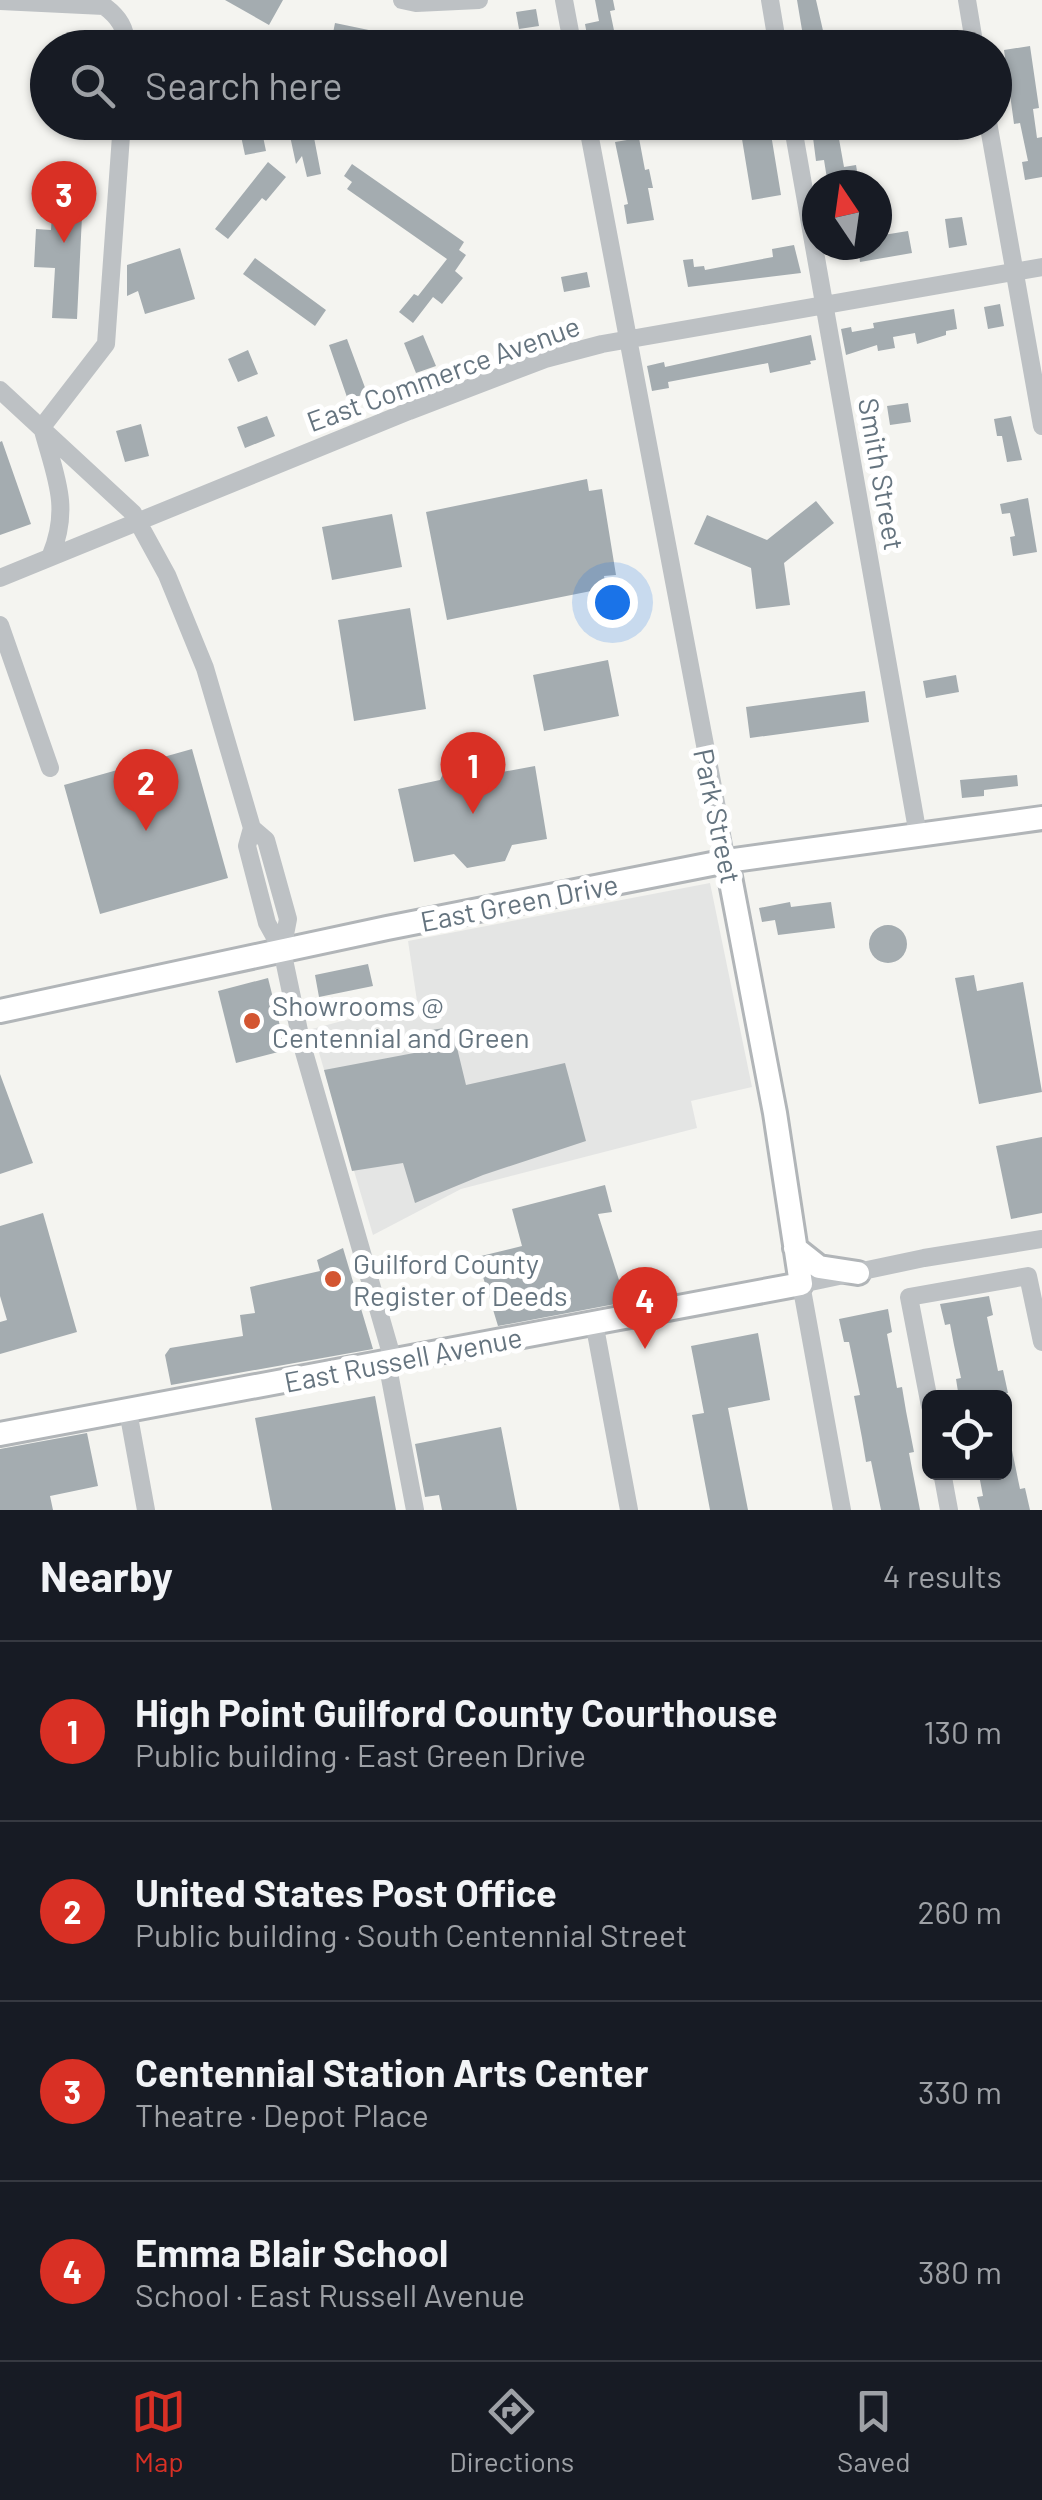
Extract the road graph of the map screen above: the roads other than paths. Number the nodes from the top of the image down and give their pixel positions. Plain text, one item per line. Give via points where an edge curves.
1 (402, 0) edge
2 (564, 0) edge
3 (770, 0) edge
4 (967, 0) edge
5 (0, 1) edge
6 (471, 1) edge
7 (125, 30) edge
8 (570, 30) edge
9 (775, 30) edge
10 (972, 30) edge
11 (121, 140) edge
12 (589, 140) edge
13 (795, 140) edge
14 (991, 140) edge
15 (1042, 266) edge
16 (1014, 271) junction
17 (824, 305) junction
18 (626, 340) junction
19 (0, 390) edge
20 (1042, 426) edge
21 (42, 427) junction
22 (139, 523) junction
23 (51, 556) junction
24 (0, 578) edge
25 (0, 625) edge
26 (50, 768) dead end
27 (1042, 818) edge
28 (918, 835) junction
29 (728, 861) junction
30 (282, 950) junction
31 (0, 1011) edge
32 (1042, 1240) edge
33 (796, 1248) junction
34 (858, 1273) junction
35 (802, 1284) junction
36 (594, 1322) junction
37 (1042, 1342) edge
38 (390, 1362) junction
39 (927, 1390) edge
40 (128, 1412) junction
41 (0, 1434) edge
42 (943, 1480) edge
43 (146, 1510) edge
44 (415, 1510) edge
45 (629, 1510) edge
46 (842, 1510) edge
47 (949, 1510) edge

1 - 6 street
2 - 8 street
3 - 9 street
4 - 10 street
5 - 7 street via 104,6
11 - 21 street via 106,344
12 - 18 street, Park Street
13 - 17 street, Smith Street
14 - 16 street
15 - 16 street, East Commerce Avenue
16 - 17 street, East Commerce Avenue
16 - 20 street
17 - 18 street, East Commerce Avenue
17 - 28 street, Smith Street
18 - 22 street, East Commerce Avenue via 530,365
18 - 29 street, Park Street
19 - 21 street
21 - 22 street
21 - 23 street via 62,500 63,521
22 - 23 street, East Commerce Avenue
22 - 30 street via 205,668 252,828 246,846 267,922
23 - 24 street, East Commerce Avenue
25 - 26 street
27 - 28 main road, East Green Drive
28 - 29 main road, East Green Drive
29 - 30 main road, East Green Drive
29 - 33 main road, Park Street
30 - 31 main road, East Green Drive
30 - 38 street
32 - 34 street, East Russell Avenue
33 - 34 main road via 819,1267
33 - 35 main road, Park Street
34 - 35 street, East Russell Avenue
35 - 36 main road, East Russell Avenue
35 - 46 street, Park Street
36 - 38 main road, East Russell Avenue
36 - 45 street
37 - 39 street via 1028,1276 910,1297
38 - 40 main road, East Russell Avenue
38 - 44 street
40 - 41 main road, East Russell Avenue
40 - 43 street
42 - 47 street

